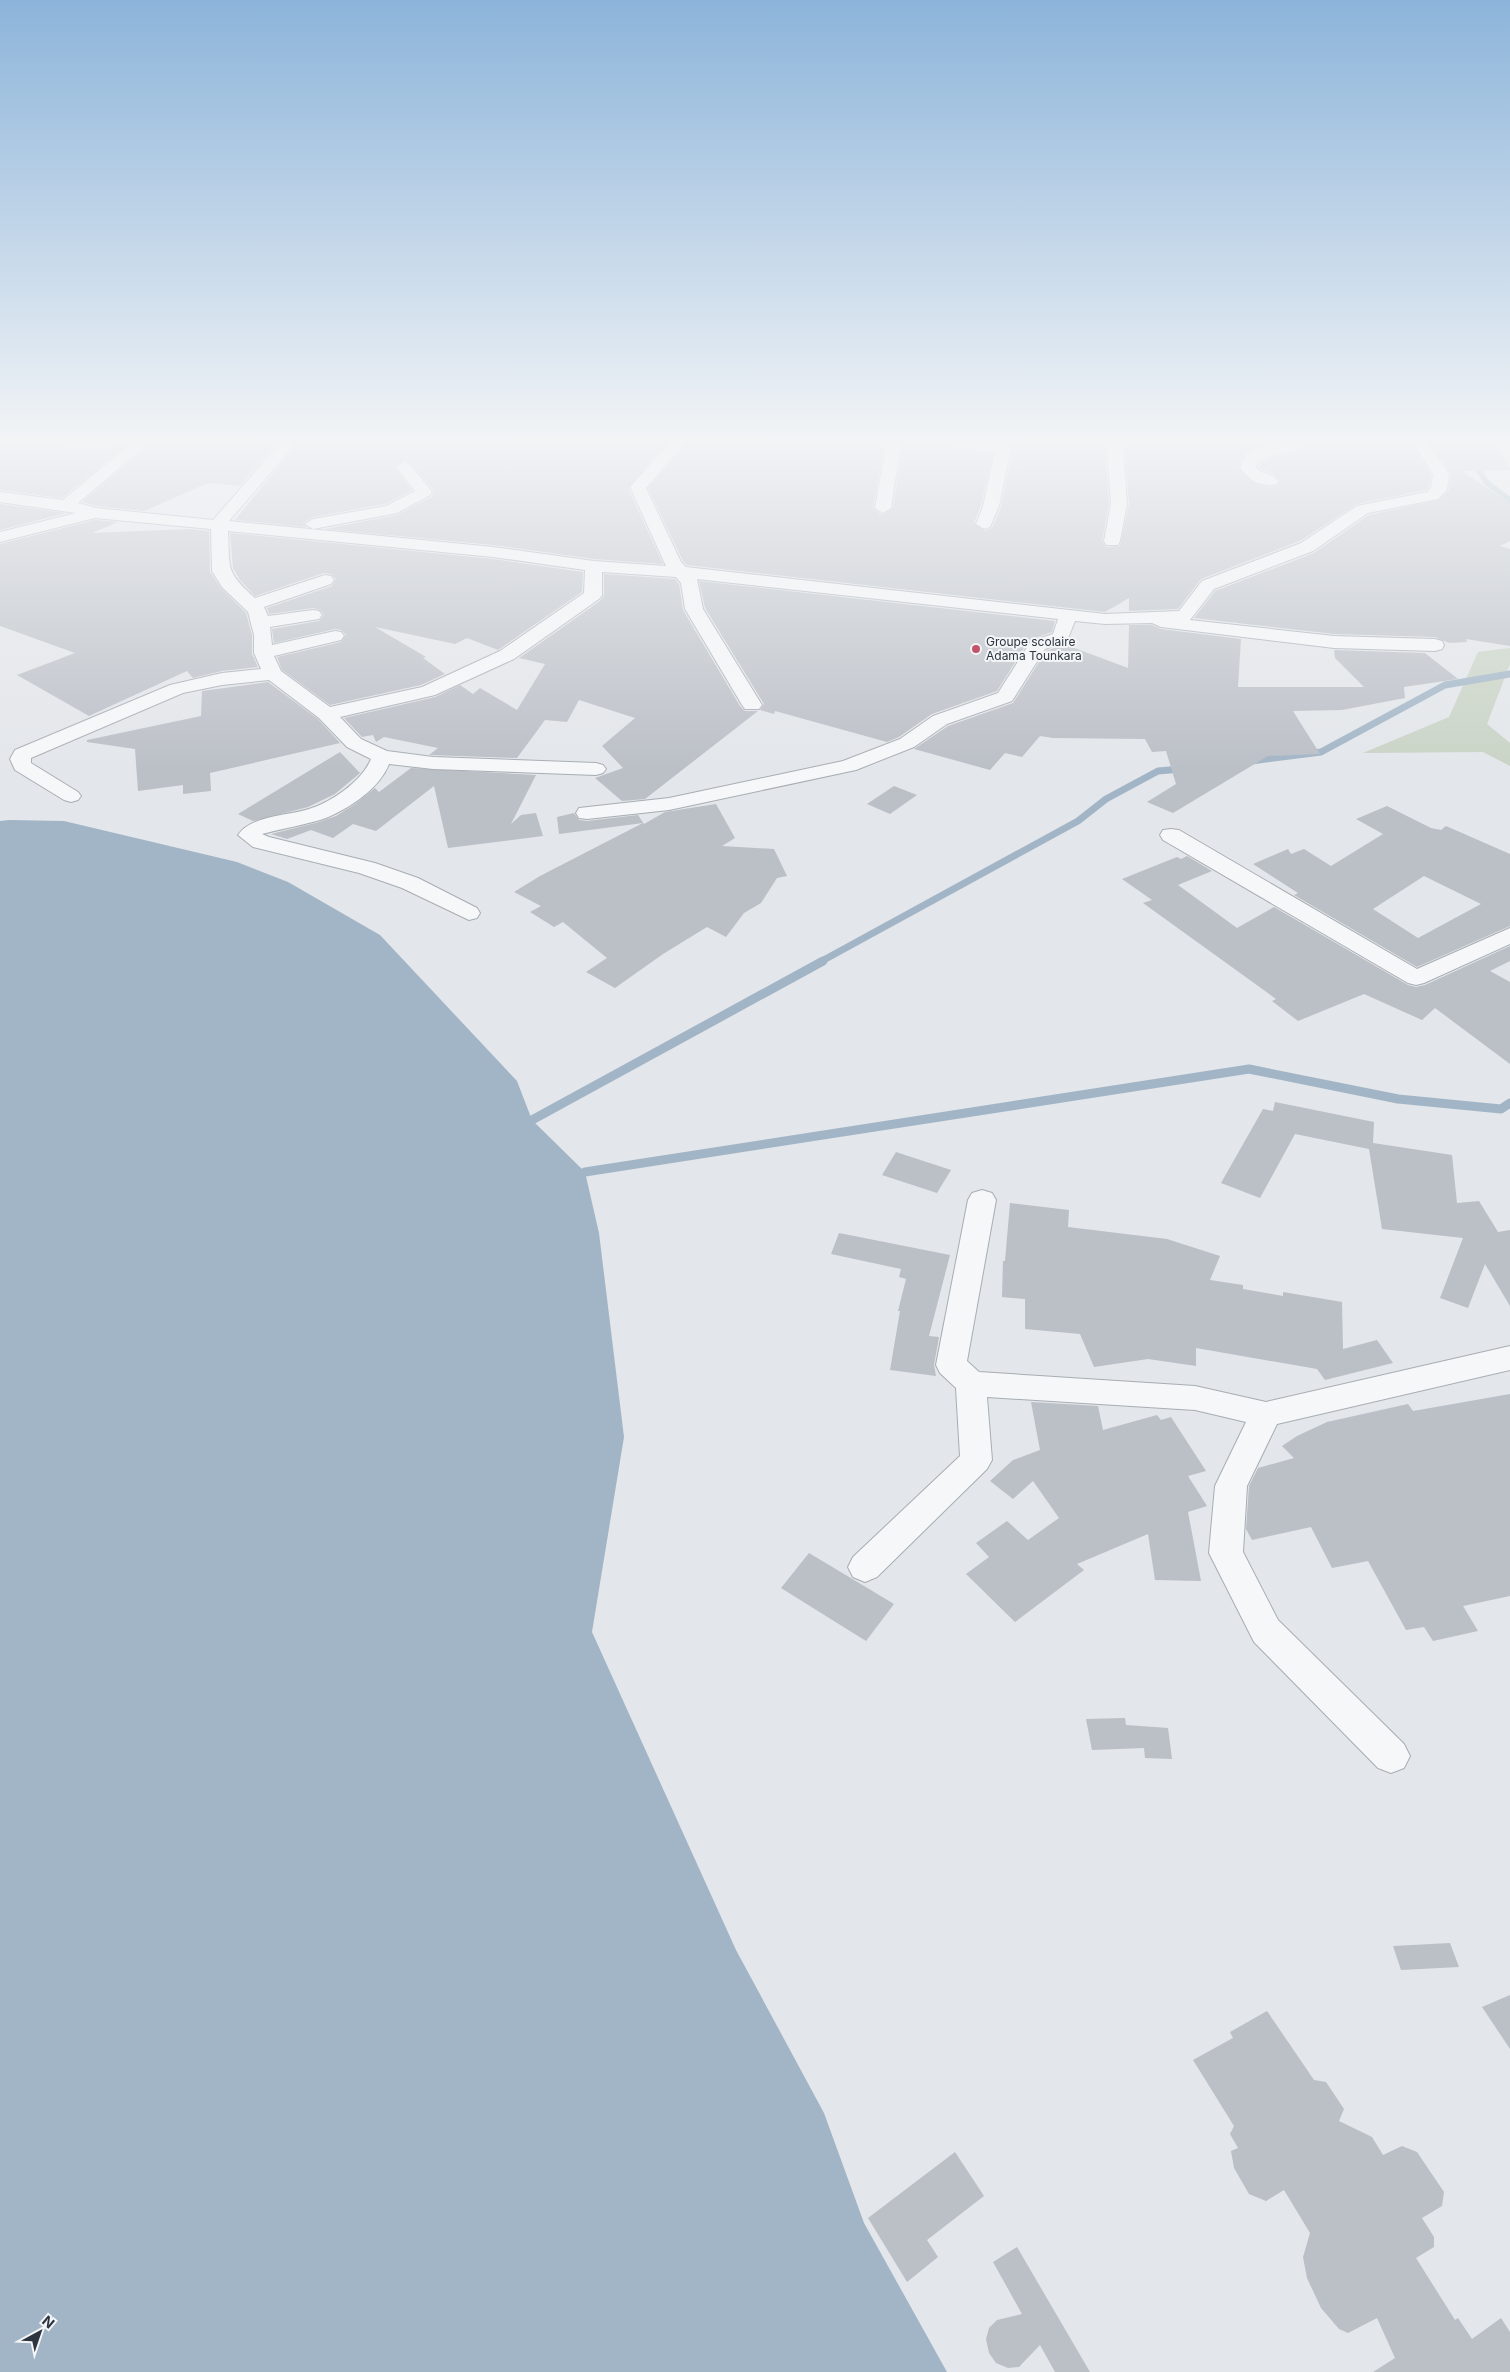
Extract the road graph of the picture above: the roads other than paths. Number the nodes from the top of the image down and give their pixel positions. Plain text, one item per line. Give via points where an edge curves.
1 (220, 550) edge
2 (471, 550) edge
3 (666, 550) edge
4 (1299, 550) edge
5 (594, 566) junction
6 (680, 572) junction
7 (325, 580) dead end
8 (251, 605) junction
9 (1068, 615) junction
10 (313, 616) dead end
11 (1128, 618) junction
12 (260, 623) junction
13 (335, 636) dead end
14 (1435, 645) dead end
15 (263, 653) junction
16 (273, 674) junction
17 (752, 705) dead end
18 (326, 714) junction
19 (382, 757) junction
20 (596, 769) dead end
21 (71, 796) dead end
22 (587, 813) dead end
23 (1170, 835) dead end
24 (469, 913) dead end
25 (1510, 935) edge
26 (982, 1200) dead end
27 (1510, 1358) edge
28 (971, 1384) junction
29 (1266, 1414) junction
30 (865, 1567) dead end
31 (1391, 1756) dead end

1 - 8 street via 221,571 228,583
2 - 5 street
3 - 6 street
4 - 11 street via 1208,585 1184,616
5 - 6 street
5 - 18 street via 593,595 507,655 428,691
6 - 9 street
6 - 17 street via 690,582 694,609
7 - 8 street
8 - 12 street via 257,610
9 - 11 street via 1105,620
9 - 22 street via 1061,637 1038,645 1005,697 940,720 907,743 850,766 669,804
10 - 12 street
11 - 14 street via 1334,642
12 - 15 street
13 - 15 street
15 - 16 street
16 - 18 street
16 - 21 street via 222,679 177,689 22,754 22,766
18 - 19 street via 354,743
19 - 20 street via 433,763
19 - 24 street via 375,775 346,798 319,813 255,829 249,835 261,842 367,868 410,883
23 - 25 street via 1416,978
26 - 28 street via 951,1364
27 - 29 street
28 - 29 street via 1195,1398
28 - 30 street via 976,1460
29 - 31 street via 1231,1486 1226,1553 1266,1631

